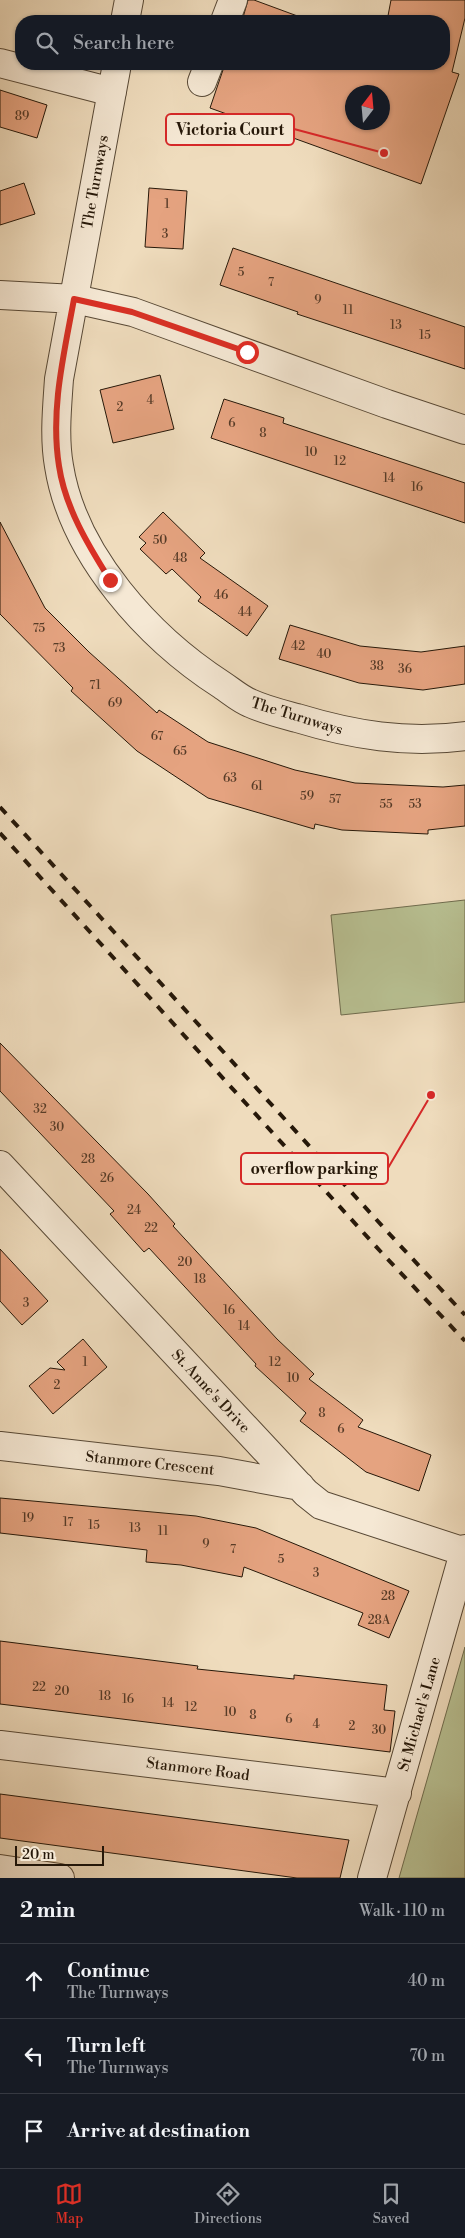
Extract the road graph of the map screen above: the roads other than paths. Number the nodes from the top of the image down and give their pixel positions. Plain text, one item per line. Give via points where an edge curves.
1 (129, 0) edge
2 (232, 0) edge
3 (126, 15) edge
4 (227, 15) edge
5 (0, 63) edge
6 (15, 67) edge
7 (27, 70) edge
8 (116, 70) edge
9 (112, 92) junction
10 (0, 295) edge
11 (74, 299) junction
12 (465, 430) edge
13 (465, 736) edge
14 (0, 1165) edge
15 (0, 1446) edge
16 (300, 1486) junction
17 (465, 1551) edge
18 (0, 1745) edge
19 (396, 1793) junction
20 (0, 1869) edge
21 (60, 1878) edge
22 (372, 1878) edge

1 - 3 street
2 - 4 street
5 - 6 street
7 - 9 street
8 - 9 street, The Turnways
9 - 11 street, The Turnways
10 - 11 street
11 - 12 street via 132,312
11 - 13 street, The Turnways via 59,379 56,422 59,466 72,511 90,549 134,610 186,660 250,703 340,731 378,737 432,741
14 - 16 street, St. Anne's Drive
15 - 16 street, Stanmore Crescent via 219,1471
16 - 17 street, St. Anne's Drive via 321,1505
17 - 19 street, St Michael's Lane
18 - 19 street, Stanmore Road
19 - 22 street, St Michael's Lane
20 - 21 street

